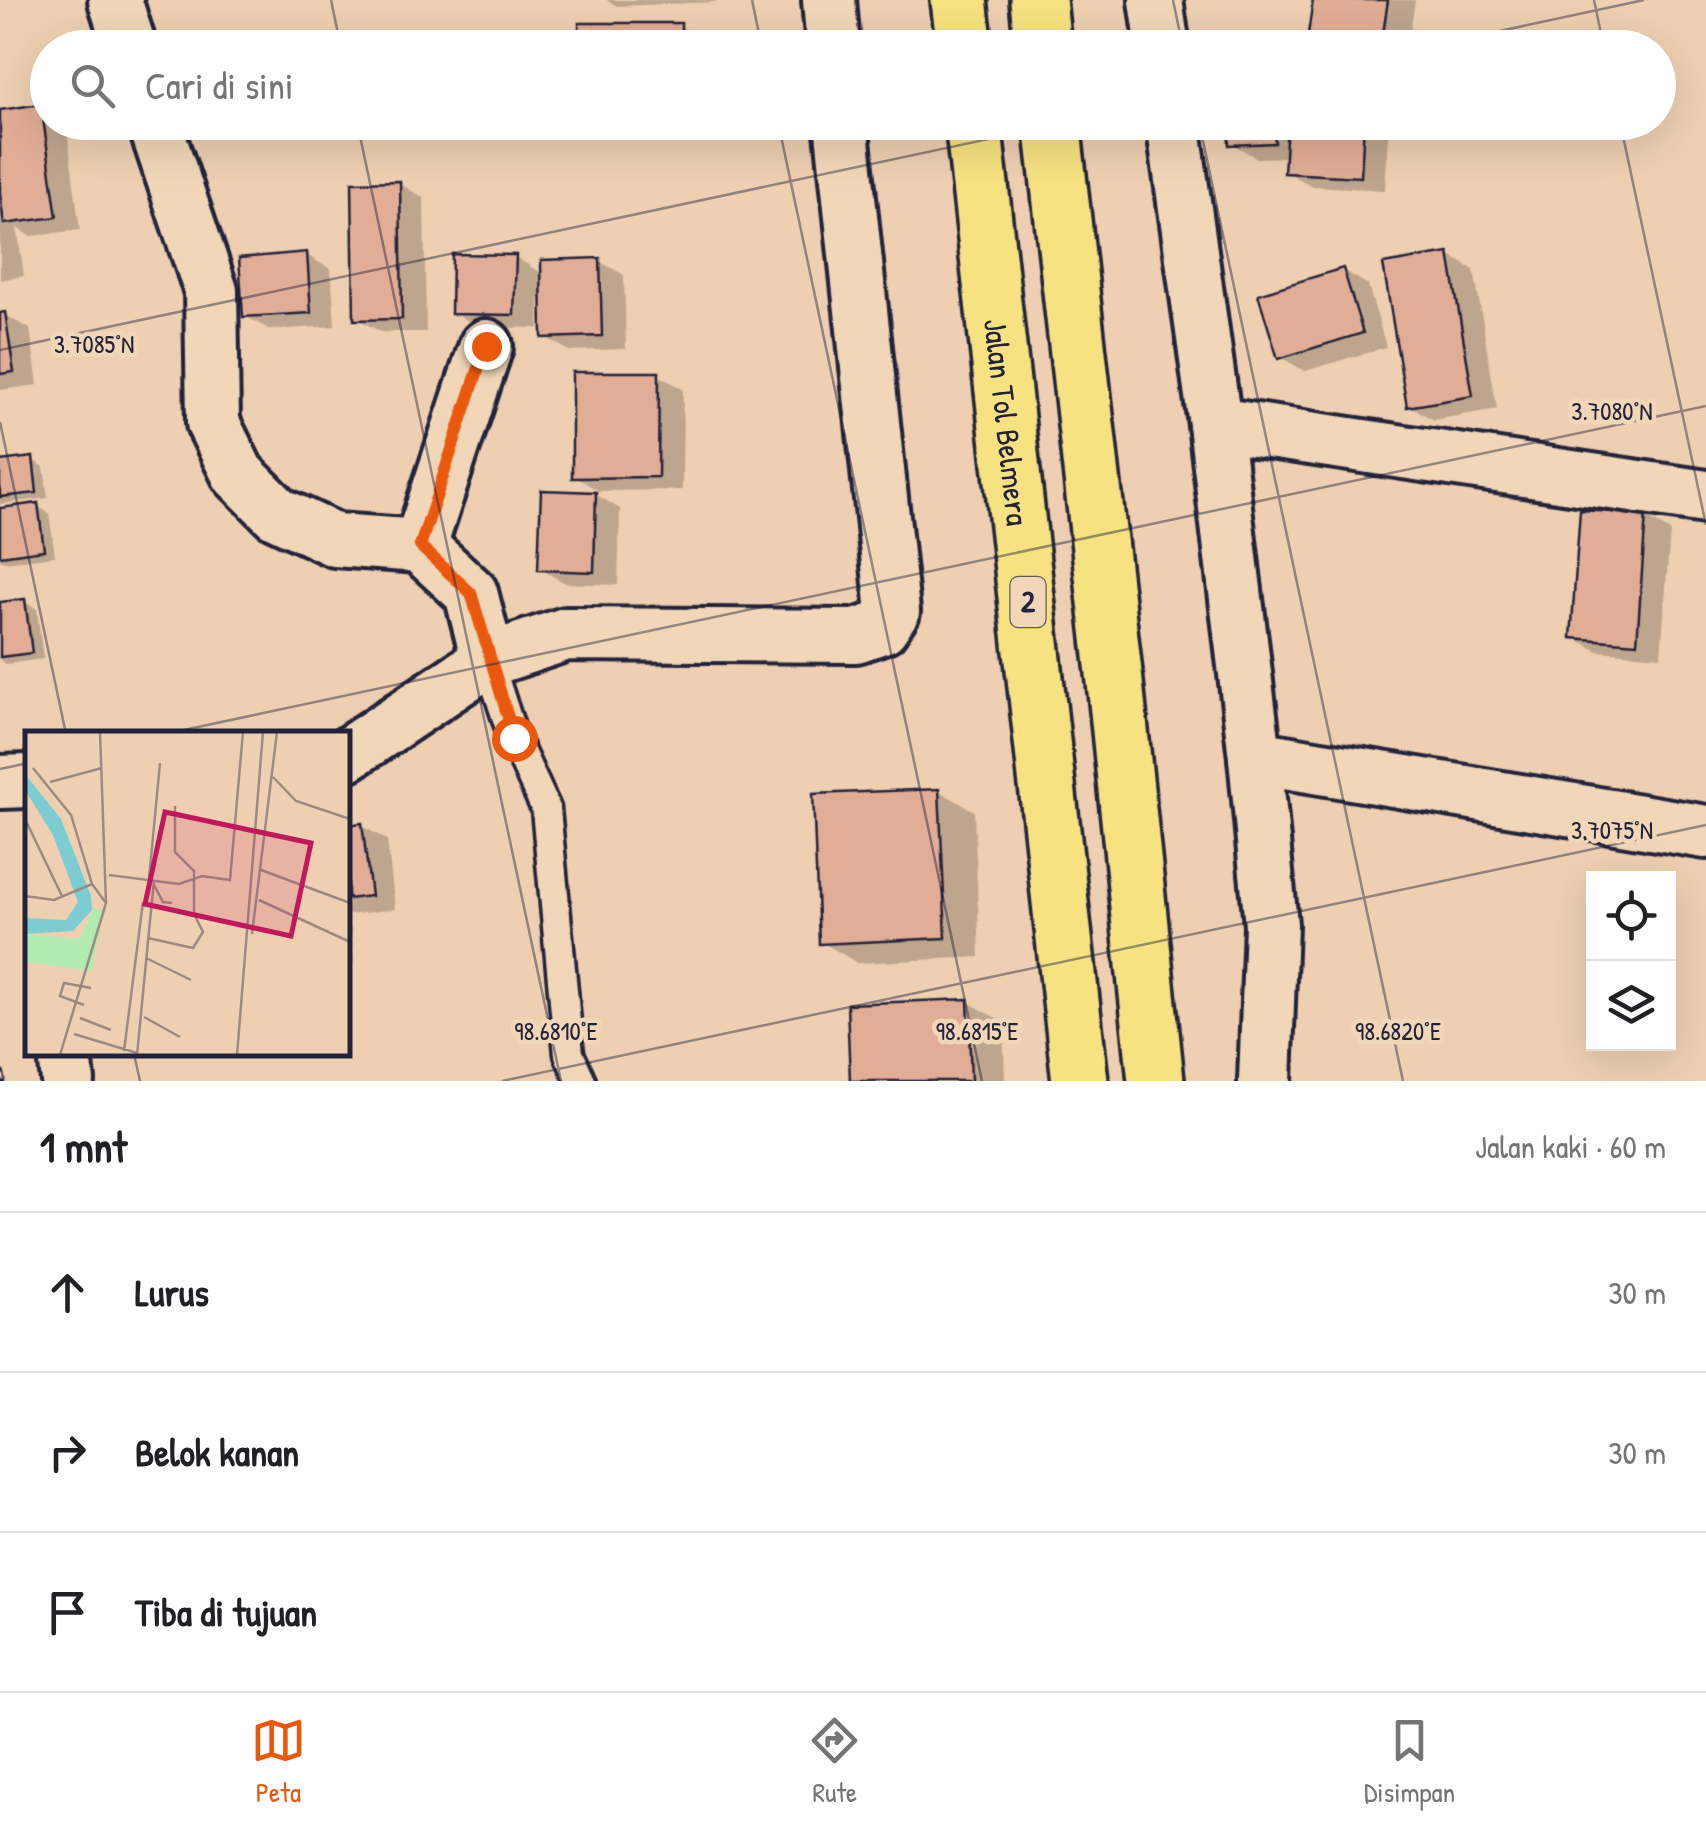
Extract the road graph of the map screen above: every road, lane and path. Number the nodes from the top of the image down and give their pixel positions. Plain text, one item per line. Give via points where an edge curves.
1 (115, 0) edge
2 (829, 0) edge
3 (959, 0) edge
4 (1038, 0) edge
5 (1156, 0) edge
6 (124, 30) edge
7 (832, 30) edge
8 (963, 30) edge
9 (1041, 30) edge
10 (1160, 30) edge
11 (160, 140) edge
12 (843, 140) edge
13 (975, 140) edge
14 (1054, 140) edge
15 (1176, 140) edge
16 (486, 346) dead end
17 (1215, 424) junction
18 (1706, 496) edge
19 (420, 546) junction
20 (488, 660) junction
21 (350, 753) edge
22 (1255, 758) junction
23 (25, 781) edge
24 (0, 782) edge
25 (1706, 832) edge
26 (66, 1056) edge
27 (68, 1081) edge
28 (580, 1081) edge
29 (1080, 1081) edge
30 (1156, 1081) edge
31 (1265, 1081) edge

1 - 6 street
2 - 7 street
3 - 8 highway
4 - 9 highway
5 - 10 street
11 - 19 street via 212,291 212,423 238,474 277,513 335,540
12 - 20 street via 893,610 882,627 856,636 566,634
13 - 29 highway, Jalan Tol Belmera / 2
14 - 30 highway
15 - 17 street
16 - 19 street
17 - 18 street
17 - 22 street
19 - 20 street via 471,593
20 - 21 street
20 - 28 lane via 546,809 569,1054
22 - 25 street
22 - 31 street via 1272,925
23 - 24 street
26 - 27 street

